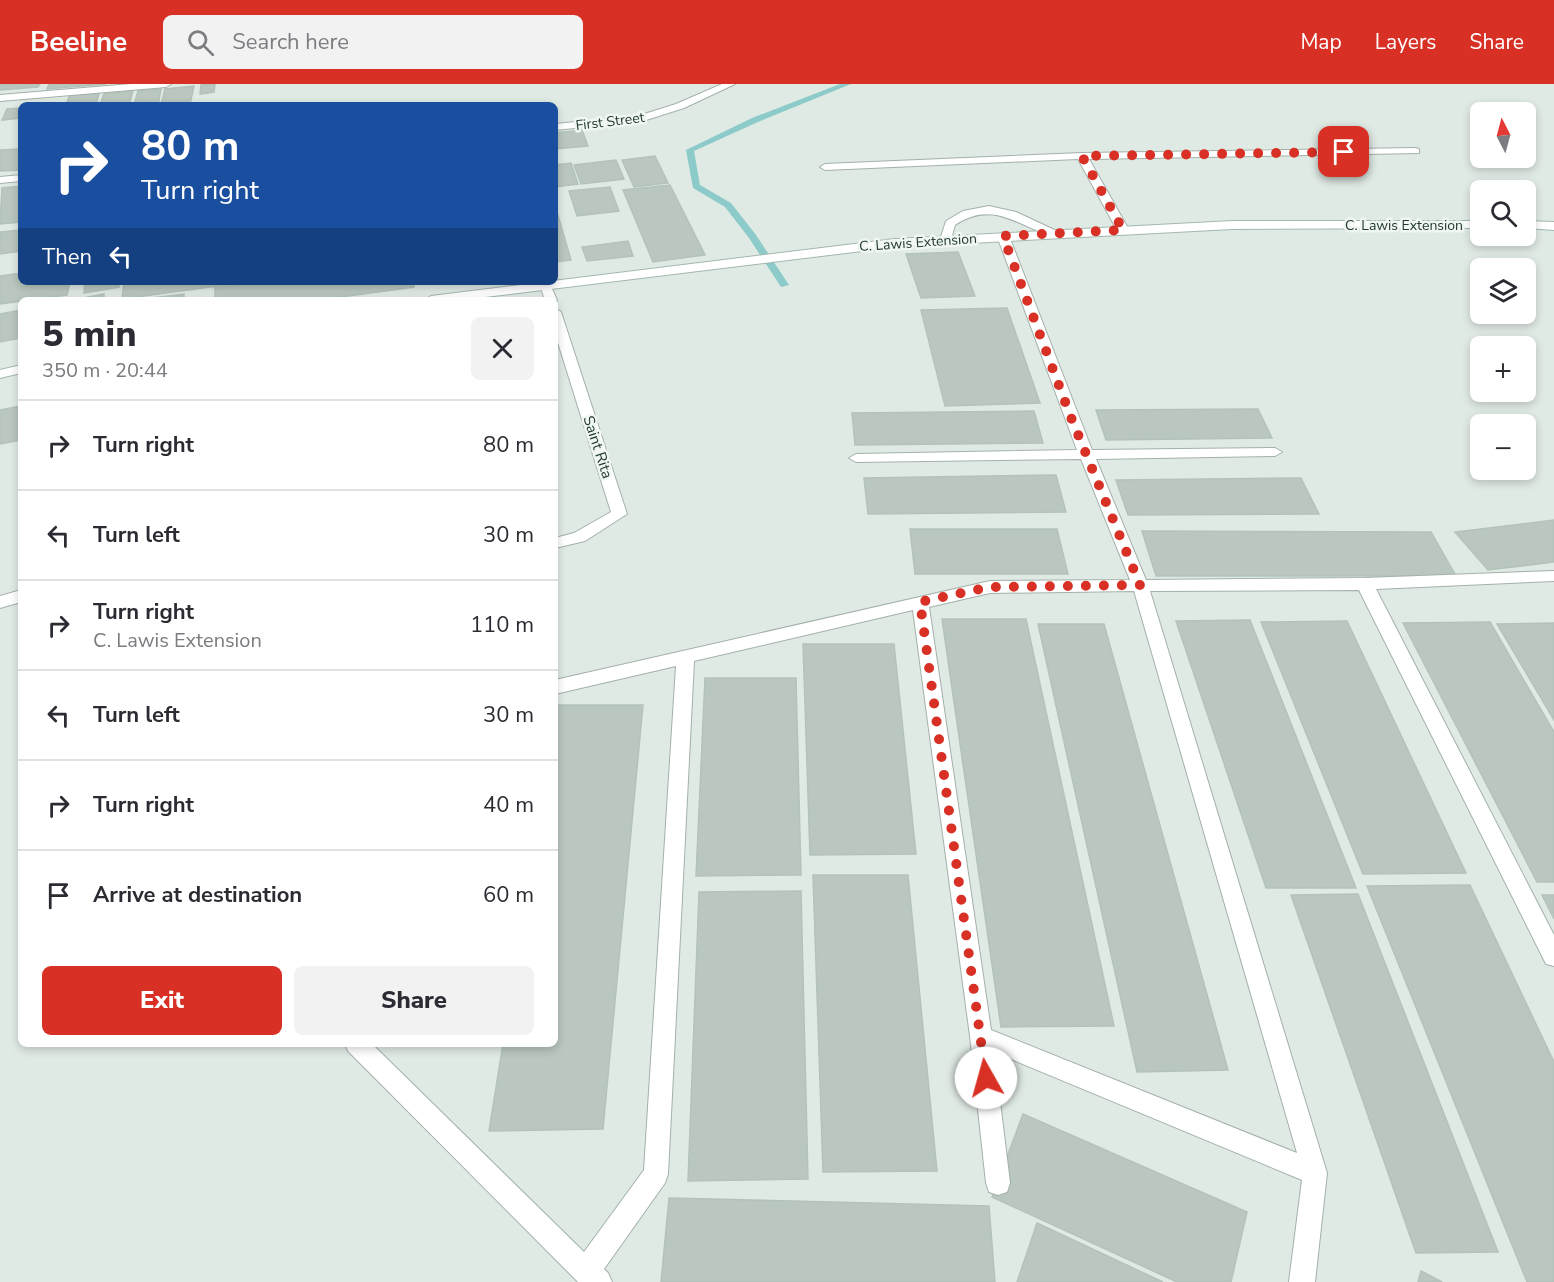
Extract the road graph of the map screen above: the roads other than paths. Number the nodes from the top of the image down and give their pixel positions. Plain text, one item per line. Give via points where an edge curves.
1 (166, 84) edge
2 (730, 84) edge
3 (0, 98) edge
4 (558, 127) edge
5 (1415, 151) dead end
6 (1082, 156) junction
7 (825, 166) dead end
8 (18, 178) edge
9 (0, 180) edge
10 (1470, 225) edge
11 (1536, 225) edge
12 (1554, 226) edge
13 (1123, 230) junction
14 (1055, 233) junction
15 (1003, 236) junction
16 (946, 240) junction
17 (558, 283) edge
18 (546, 285) joint
19 (454, 297) edge
20 (550, 297) edge
21 (558, 327) edge
22 (18, 370) edge
23 (0, 374) edge
24 (1275, 452) dead end
25 (1086, 453) junction
26 (856, 458) dead end
27 (558, 542) edge
28 (1554, 576) edge
29 (1365, 584) junction
30 (1140, 585) junction
31 (18, 597) edge
32 (0, 602) edge
33 (920, 602) junction
34 (685, 656) junction
35 (558, 686) edge
36 (1554, 957) edge
37 (981, 1036) junction
38 (359, 1047) edge
39 (1315, 1173) junction
40 (999, 1183) dead end
41 (592, 1277) edge
42 (1302, 1282) edge

1 - 3 street
2 - 4 street, First Street via 639,119
5 - 6 street
6 - 7 street
6 - 13 street
8 - 9 street
10 - 13 street, C. Lawis Extension via 1232,225
11 - 12 street
13 - 14 street, C. Lawis Extension
14 - 15 street, C. Lawis Extension
14 - 16 street via 1014,215 977,212 950,223
15 - 16 street, C. Lawis Extension
15 - 25 street
16 - 17 street, C. Lawis Extension via 816,251
18 - 19 street, C. Lawis Extension
18 - 20 street
21 - 27 street, Saint Rita via 619,514 579,537
22 - 23 street
24 - 25 street
25 - 26 street
25 - 30 street
28 - 29 street
29 - 30 street
29 - 36 street
30 - 33 street via 990,587
30 - 39 street
31 - 32 street
33 - 34 street
33 - 37 street
34 - 35 street
34 - 41 street via 656,1174
37 - 39 street
37 - 40 street
38 - 41 street
39 - 42 street

